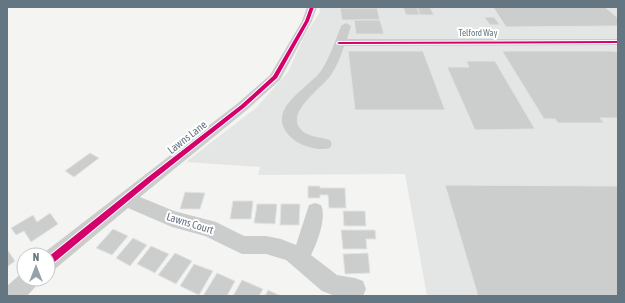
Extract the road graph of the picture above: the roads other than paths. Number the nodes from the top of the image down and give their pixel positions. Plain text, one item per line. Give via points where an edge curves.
1 (312, 7) edge
2 (346, 26) dead end
3 (618, 42) edge
4 (339, 43) junction
5 (324, 144) dead end
6 (126, 199) junction
7 (315, 212) dead end
8 (56, 256) edge
9 (300, 258) junction
10 (21, 287) edge
11 (354, 289) dead end
12 (12, 296) edge

1 - 6 street, Lawns Lane via 307,21 275,77 243,106
2 - 4 street
3 - 4 street, Telford Way
4 - 5 street via 325,74 296,104 288,118 294,132 311,142
6 - 8 street, Lawns Lane
6 - 9 street, Lawns Court via 172,219 209,228 242,245 281,248 293,252
7 - 9 street via 308,240
9 - 11 street, Lawns Court via 330,283
10 - 12 street

